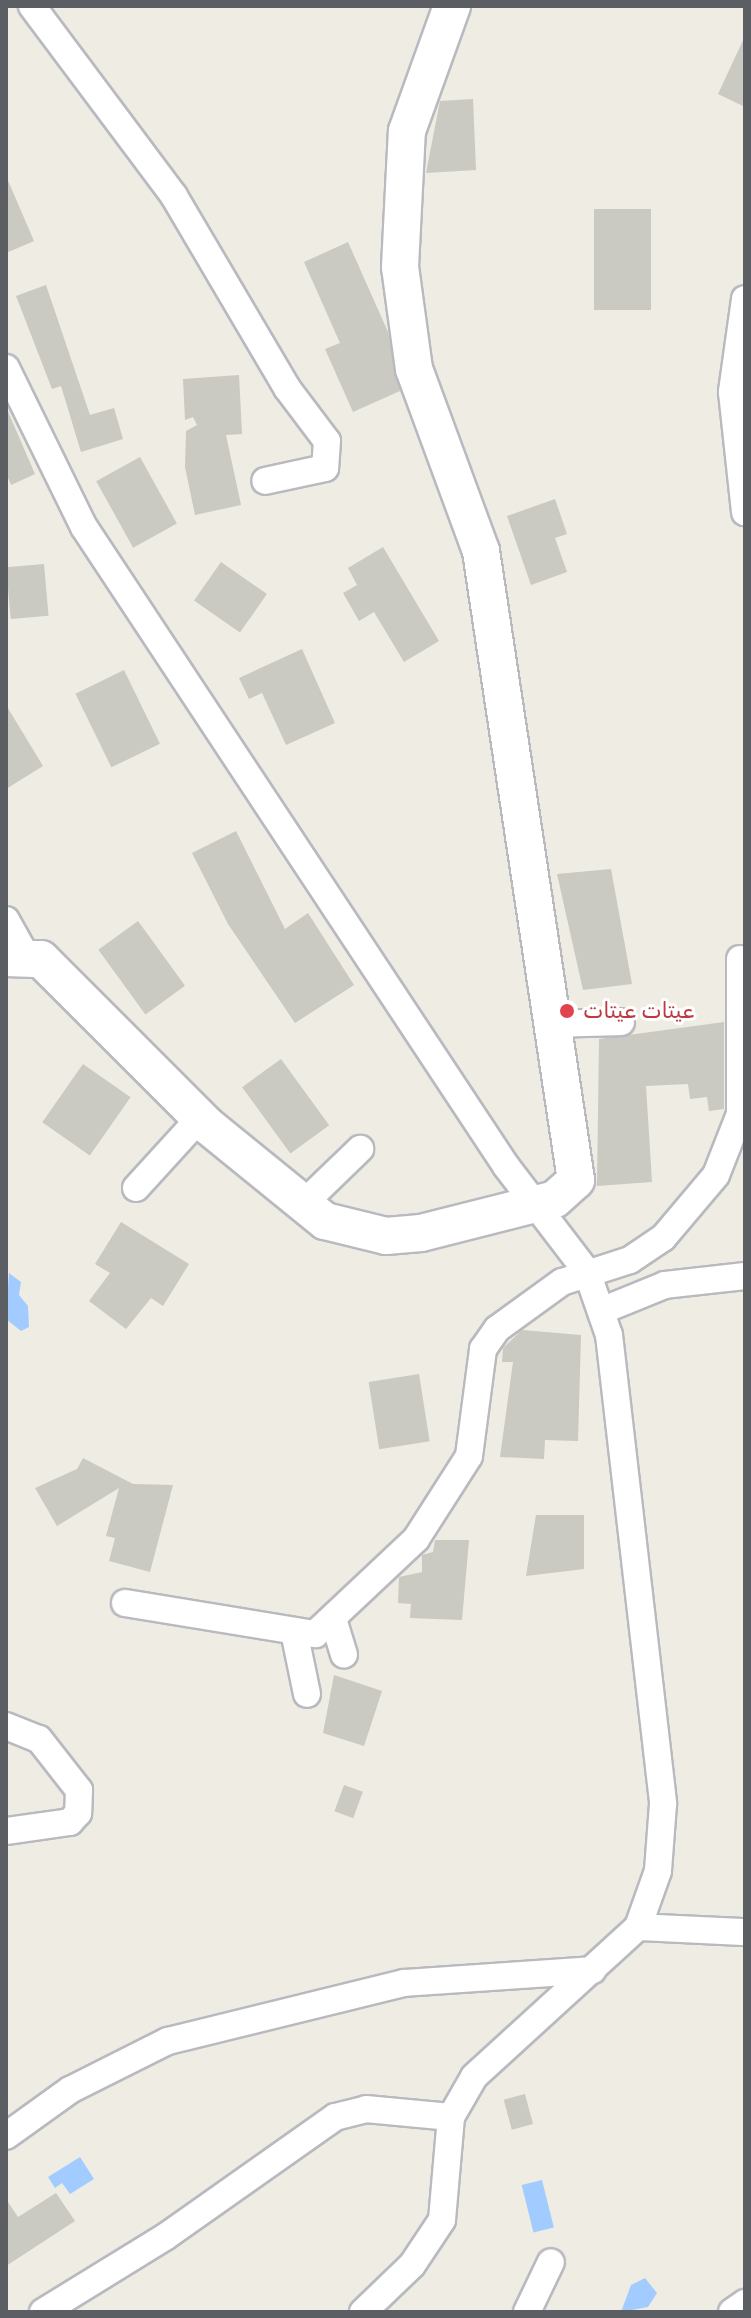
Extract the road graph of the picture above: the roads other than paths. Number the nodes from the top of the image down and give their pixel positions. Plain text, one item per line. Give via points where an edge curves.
1 (32, 6) edge
2 (452, 6) edge
3 (745, 299) edge
4 (6, 368) edge
5 (265, 481) dead end
6 (745, 512) edge
7 (6, 920) edge
8 (16, 957) edge
9 (740, 959) dead end
10 (621, 1022) dead end
11 (551, 1024) junction
12 (200, 1118) junction
13 (360, 1149) dead end
14 (136, 1188) dead end
15 (302, 1205) junction
16 (533, 1205) junction
17 (587, 1272) junction
18 (745, 1276) edge
19 (601, 1311) junction
20 (125, 1603) dead end
21 (334, 1622) junction
22 (295, 1636) junction
23 (344, 1654) dead end
24 (307, 1694) dead end
25 (6, 1726) edge
26 (6, 1831) edge
27 (638, 1927) junction
28 (745, 1932) edge
29 (593, 1970) junction
30 (451, 2117) junction
31 (6, 2136) edge
32 (551, 2262) dead end
33 (745, 2303) edge
34 (374, 2309) edge
35 (43, 2312) edge
36 (527, 2312) edge
37 (732, 2312) edge

1 - 5 street via 174,196 287,388 327,441 325,468
2 - 11 main road via 407,131 400,267 414,369 481,551
3 - 6 street via 732,392
4 - 16 street via 84,527
7 - 8 street
8 - 12 main road via 48,965
9 - 17 street via 740,1114 716,1175 663,1238 630,1260
10 - 11 street
11 - 16 main road via 578,1168 570,1191
12 - 14 street
12 - 15 main road
13 - 15 street
15 - 16 main road via 325,1221 386,1236
16 - 17 street
17 - 19 street
17 - 21 street via 497,1329 483,1349 469,1456 454,1486 416,1539
18 - 19 street via 665,1285
19 - 27 street via 663,1804 658,1871
20 - 22 street
21 - 22 street
21 - 23 street
22 - 24 street
25 - 26 street via 39,1739 79,1790 78,1813 70,1822
27 - 28 street
27 - 29 street
29 - 30 street via 474,2077
29 - 31 street via 404,1983 168,2041 70,2090
30 - 34 street via 442,2220
30 - 35 street via 366,2109 335,2117 165,2237
32 - 36 street
33 - 37 street

